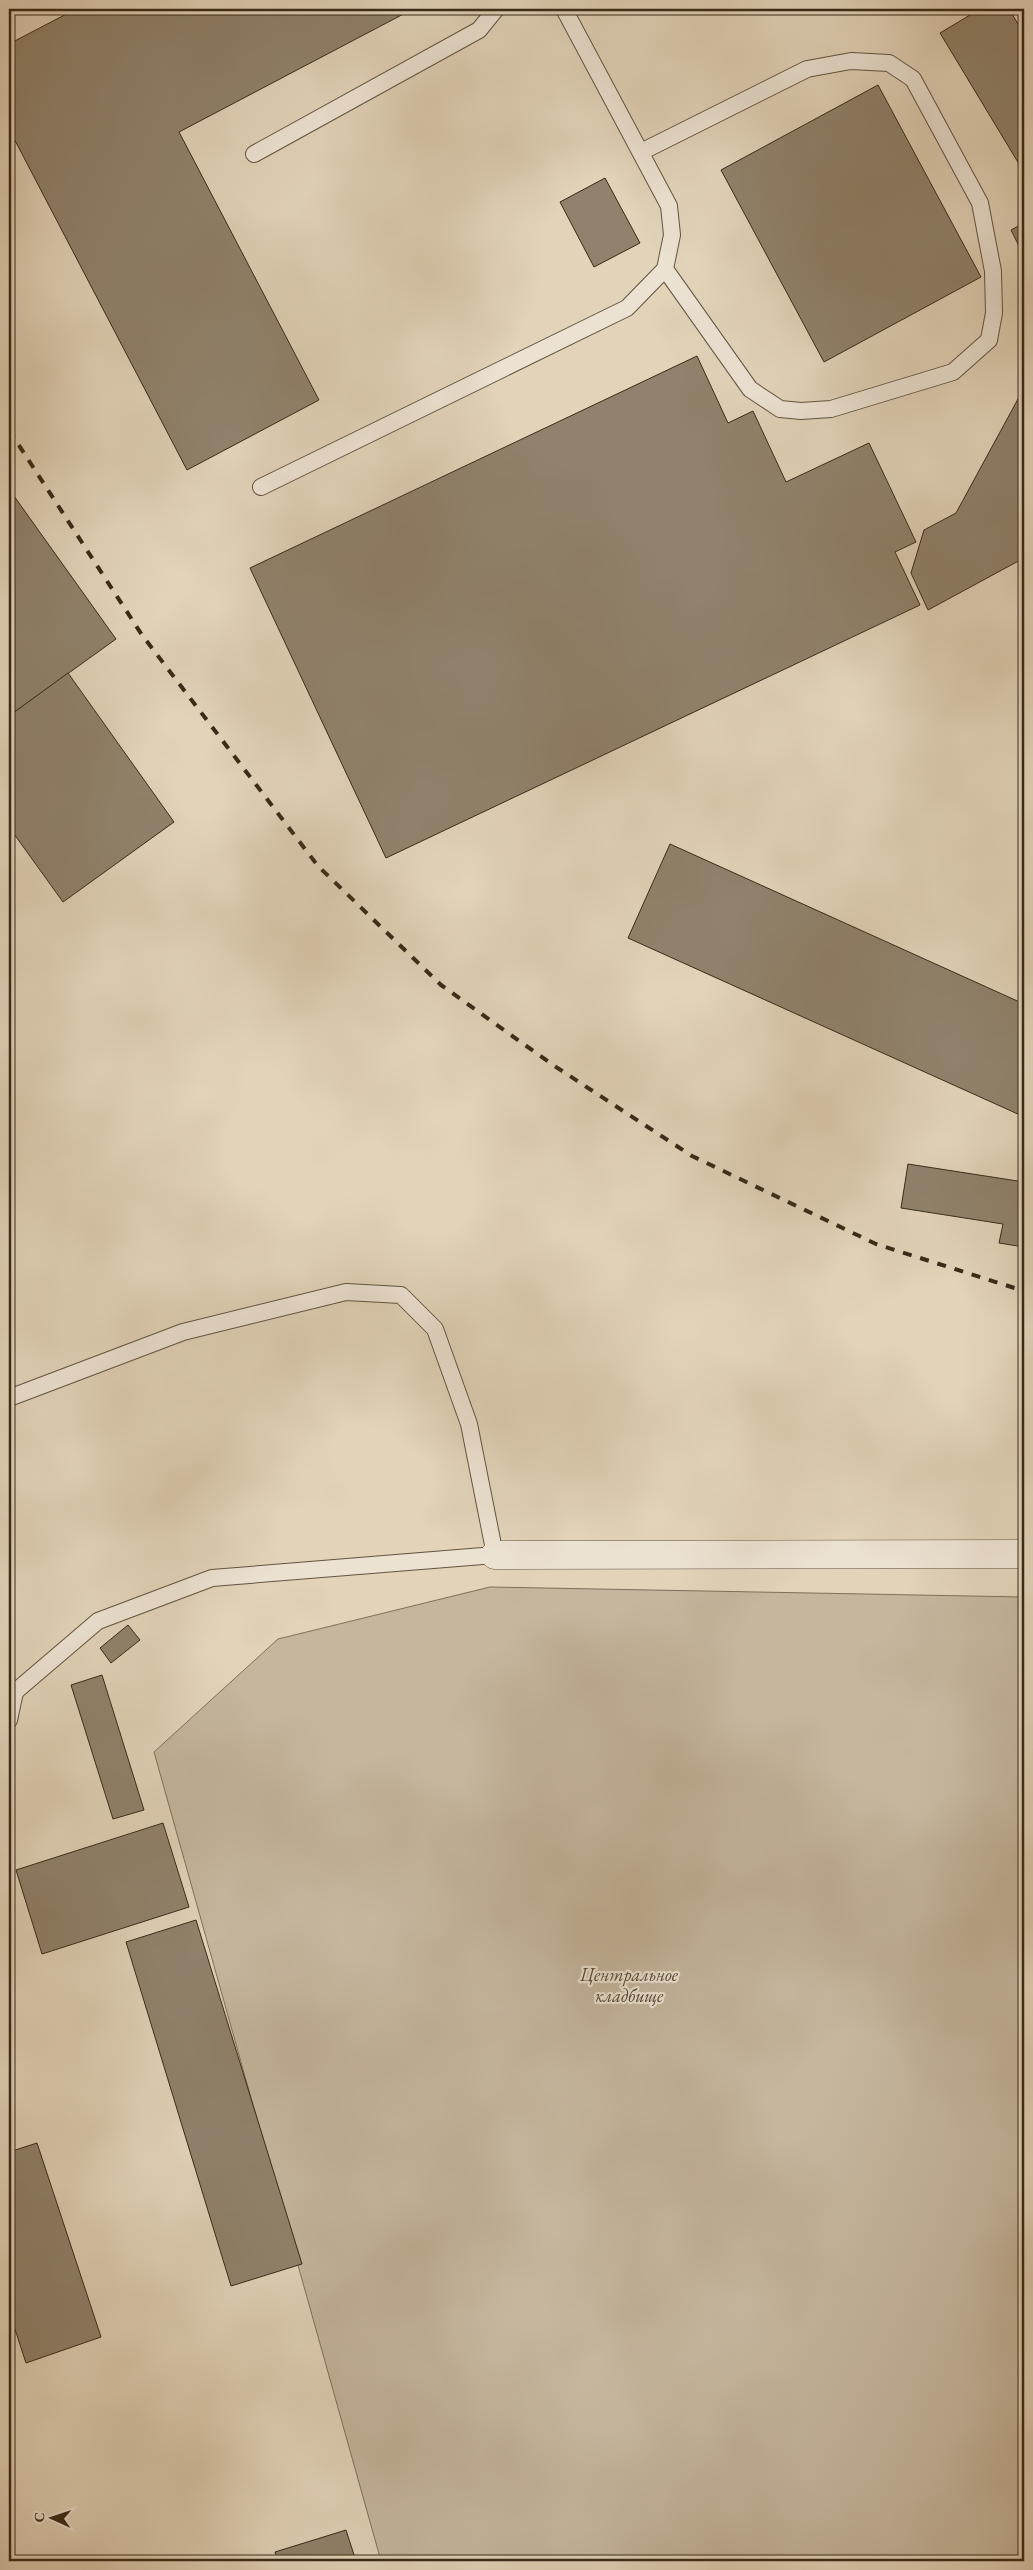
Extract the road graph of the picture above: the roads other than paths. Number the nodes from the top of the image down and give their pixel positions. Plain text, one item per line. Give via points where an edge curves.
1 (496, 9) edge
2 (564, 9) edge
3 (640, 152) junction
4 (254, 154) dead end
5 (665, 269) junction
6 (261, 487) dead end
7 (9, 1398) edge
8 (1024, 1554) edge
9 (495, 1555) junction
10 (12, 1694) edge
11 (9, 1720) edge

1 - 4 lane via 479,30
2 - 3 lane
3 - 5 lane via 669,206 672,235
3 - 5 lane via 808,69 851,61 889,63 913,79 980,203 993,270 994,313 988,340 954,372 831,409 780,409 750,389
5 - 6 lane via 627,308
7 - 9 lane via 183,1332 346,1292 401,1295 435,1329 469,1424
8 - 9 street
9 - 10 lane via 212,1578 98,1621
10 - 11 lane

